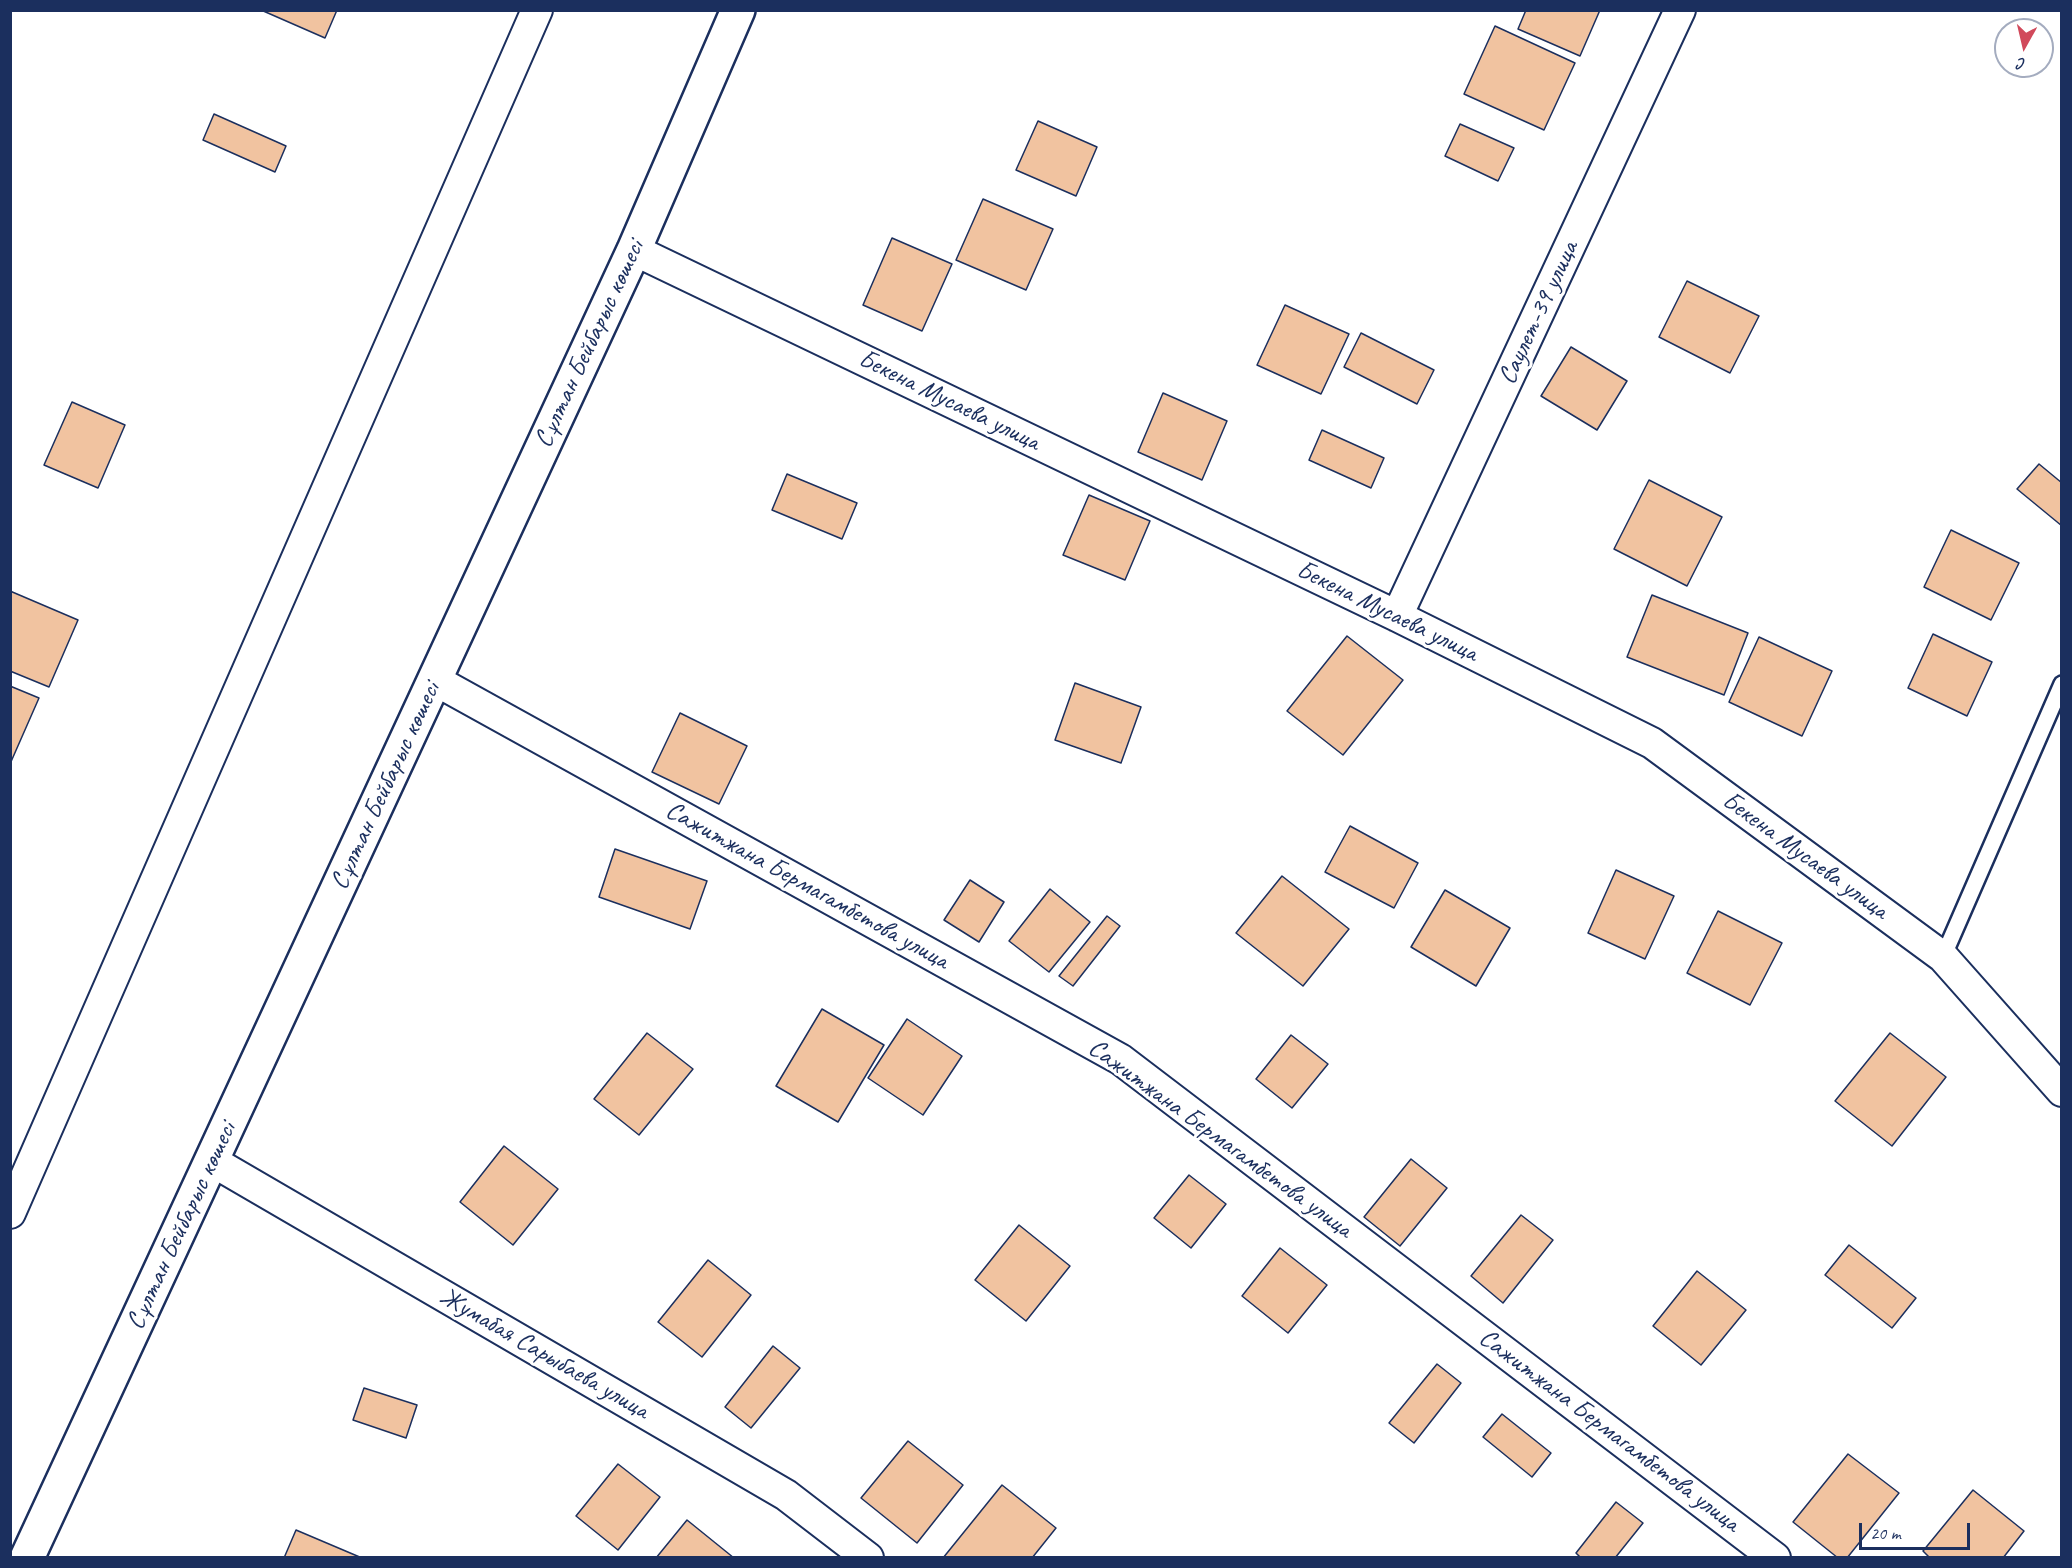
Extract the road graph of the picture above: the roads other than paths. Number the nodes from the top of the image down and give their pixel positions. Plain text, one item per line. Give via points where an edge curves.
1 (537, 10) edge
2 (738, 10) edge
3 (1680, 10) edge
4 (634, 250) junction
5 (1397, 616) junction
6 (435, 680) junction
7 (2061, 684) edge
8 (1943, 957) junction
9 (2061, 1091) edge
10 (212, 1161) junction
11 (10, 1213) edge
12 (27, 1557) edge
13 (868, 1557) edge
14 (1775, 1557) edge

1 - 11 street
2 - 4 main road, Сұлтан Бейбарыс көшесі
3 - 5 street, Саулет-39 улица
4 - 5 street, Бекена Мусаева улица
4 - 6 main road, Сұлтан Бейбарыс көшесі
5 - 8 street, Бекена Мусаева улица via 1652,743
6 - 10 main road, Сұлтан Бейбарыс көшесі
6 - 14 street, Сажитжана Бермагамбетова улица via 1120,1059
7 - 8 lane
8 - 9 street, Бекена Мусаева улица
10 - 12 main road, Сұлтан Бейбарыс көшесі
10 - 13 street, Жумабая Сарыбаева улица via 786,1495

